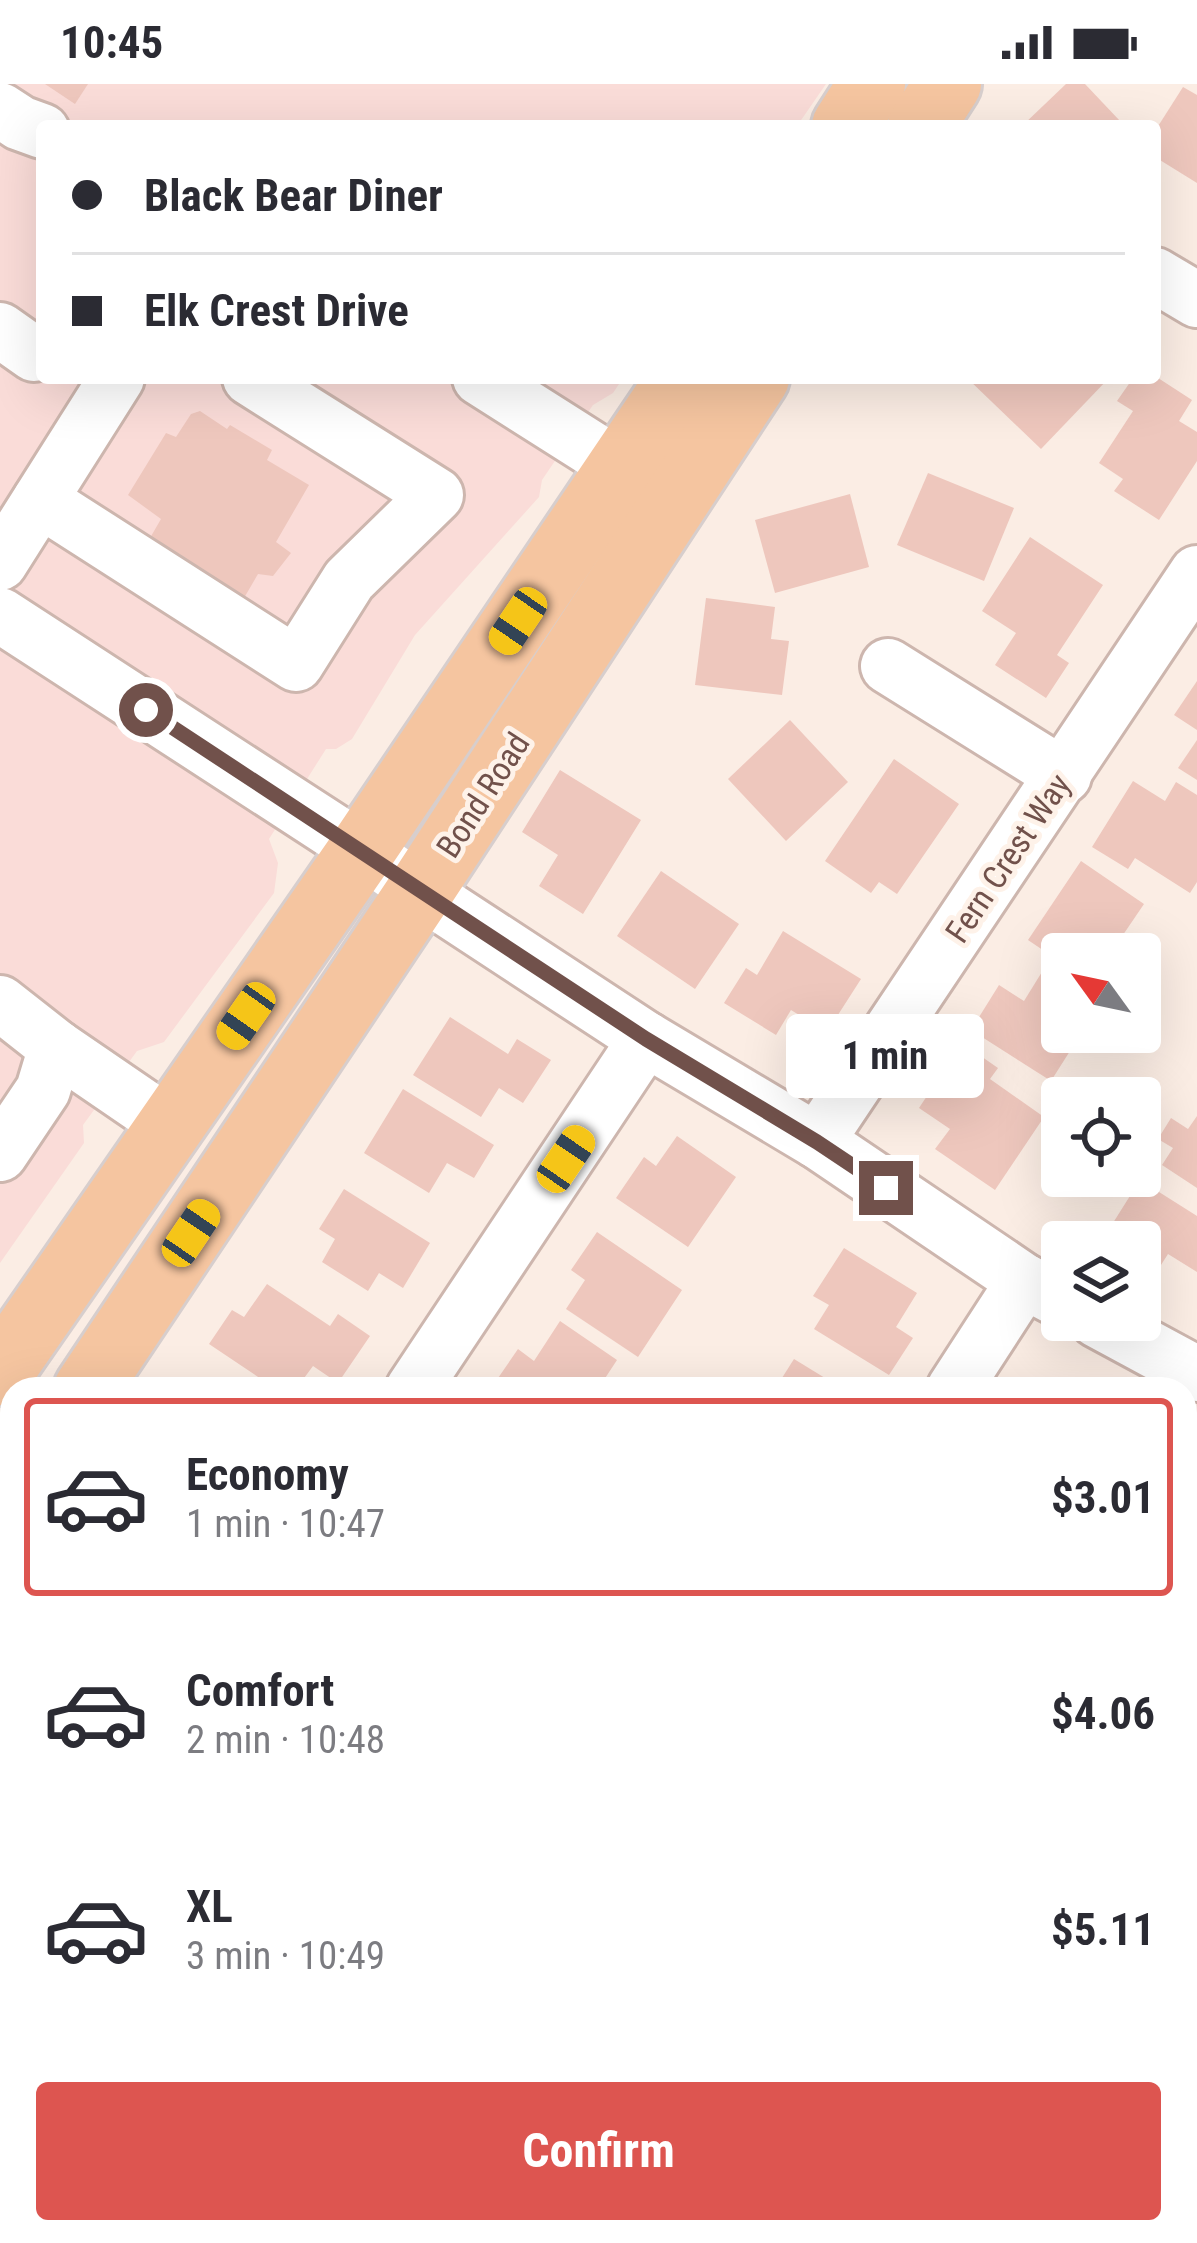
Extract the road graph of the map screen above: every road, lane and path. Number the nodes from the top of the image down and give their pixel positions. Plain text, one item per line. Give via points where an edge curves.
1 (872, 84) edge
2 (901, 84) edge
3 (948, 84) edge
4 (0, 110) edge
5 (849, 120) edge
6 (880, 120) edge
7 (925, 120) edge
8 (36, 129) edge
9 (1161, 279) edge
10 (1197, 301) edge
11 (113, 384) edge
12 (260, 384) edge
13 (489, 384) edge
14 (677, 384) edge
15 (752, 384) edge
16 (622, 468) junction
17 (40, 500) junction
18 (0, 563) edge
19 (1197, 573) edge
20 (0, 615) edge
21 (888, 666) dead end
22 (1064, 776) junction
23 (362, 850) junction
24 (420, 892) junction
25 (0, 1003) edge
26 (646, 1039) junction
27 (56, 1047) junction
28 (170, 1125) junction
29 (817, 1142) junction
30 (0, 1154) edge
31 (1041, 1290) edge
32 (1041, 1293) edge
33 (1136, 1341) edge
34 (0, 1372) edge
35 (1197, 1374) edge
36 (95, 1377) edge
37 (421, 1377) edge
38 (965, 1377) edge

1 - 5 main road
2 - 6 main road
3 - 7 main road
4 - 8 street
9 - 10 street
11 - 17 street
12 - 17 street via 436,495 349,580 296,664
13 - 16 street
14 - 16 main road, Bond Road
15 - 24 main road, Bond Road
16 - 23 main road, Bond Road
17 - 18 street
19 - 22 street, Fern Crest Way
20 - 23 street
21 - 22 street
22 - 29 street, Fern Crest Way
23 - 24 street
23 - 28 main road, Bond Road
24 - 26 street
24 - 36 main road, Bond Road
25 - 27 street
26 - 29 street
26 - 37 street
27 - 28 street
27 - 30 street via 43,1090
28 - 34 main road, Bond Road
29 - 31 street
32 - 38 street
33 - 35 street

